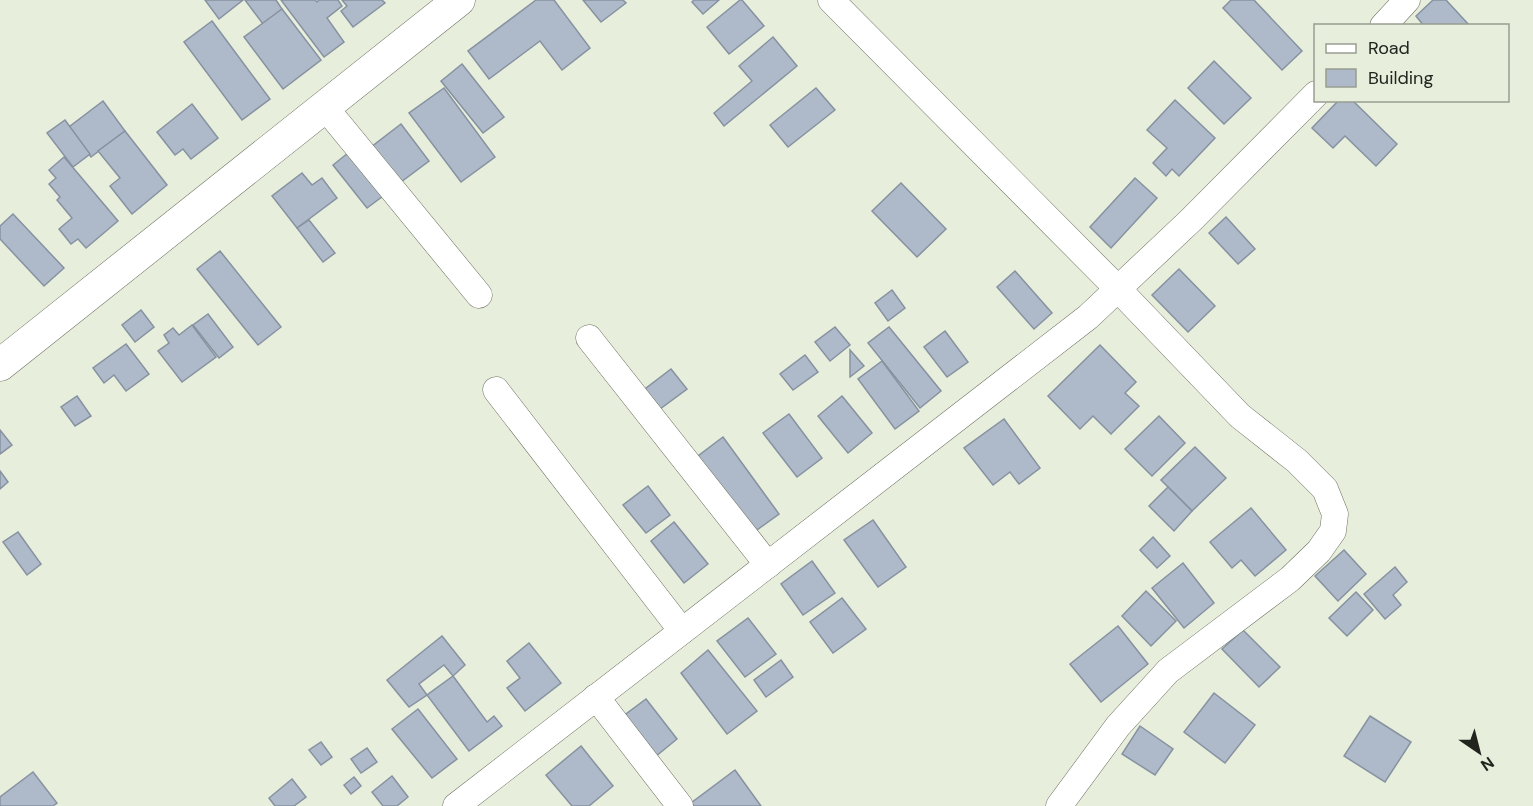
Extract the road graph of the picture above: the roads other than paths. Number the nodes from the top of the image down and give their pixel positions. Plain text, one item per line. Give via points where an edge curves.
1 (831, 0) edge
2 (1407, 0) edge
3 (457, 1) edge
4 (1385, 24) edge
5 (1314, 96) edge
6 (324, 106) junction
7 (1118, 289) junction
8 (479, 296) dead end
9 (589, 338) dead end
10 (0, 365) edge
11 (496, 390) dead end
12 (768, 565) junction
13 (682, 631) junction
14 (596, 697) junction
15 (456, 806) edge
16 (680, 806) edge
17 (1059, 806) edge

1 - 7 street
2 - 4 street
3 - 6 main road
5 - 7 street
6 - 8 street
6 - 10 main road
7 - 12 street via 1088,317
7 - 17 street via 1240,416 1325,489 1335,514 1333,531 1319,551 1290,579 1168,671 1118,726
9 - 12 street
11 - 13 street
12 - 13 street
13 - 14 street
14 - 15 street
14 - 16 street

